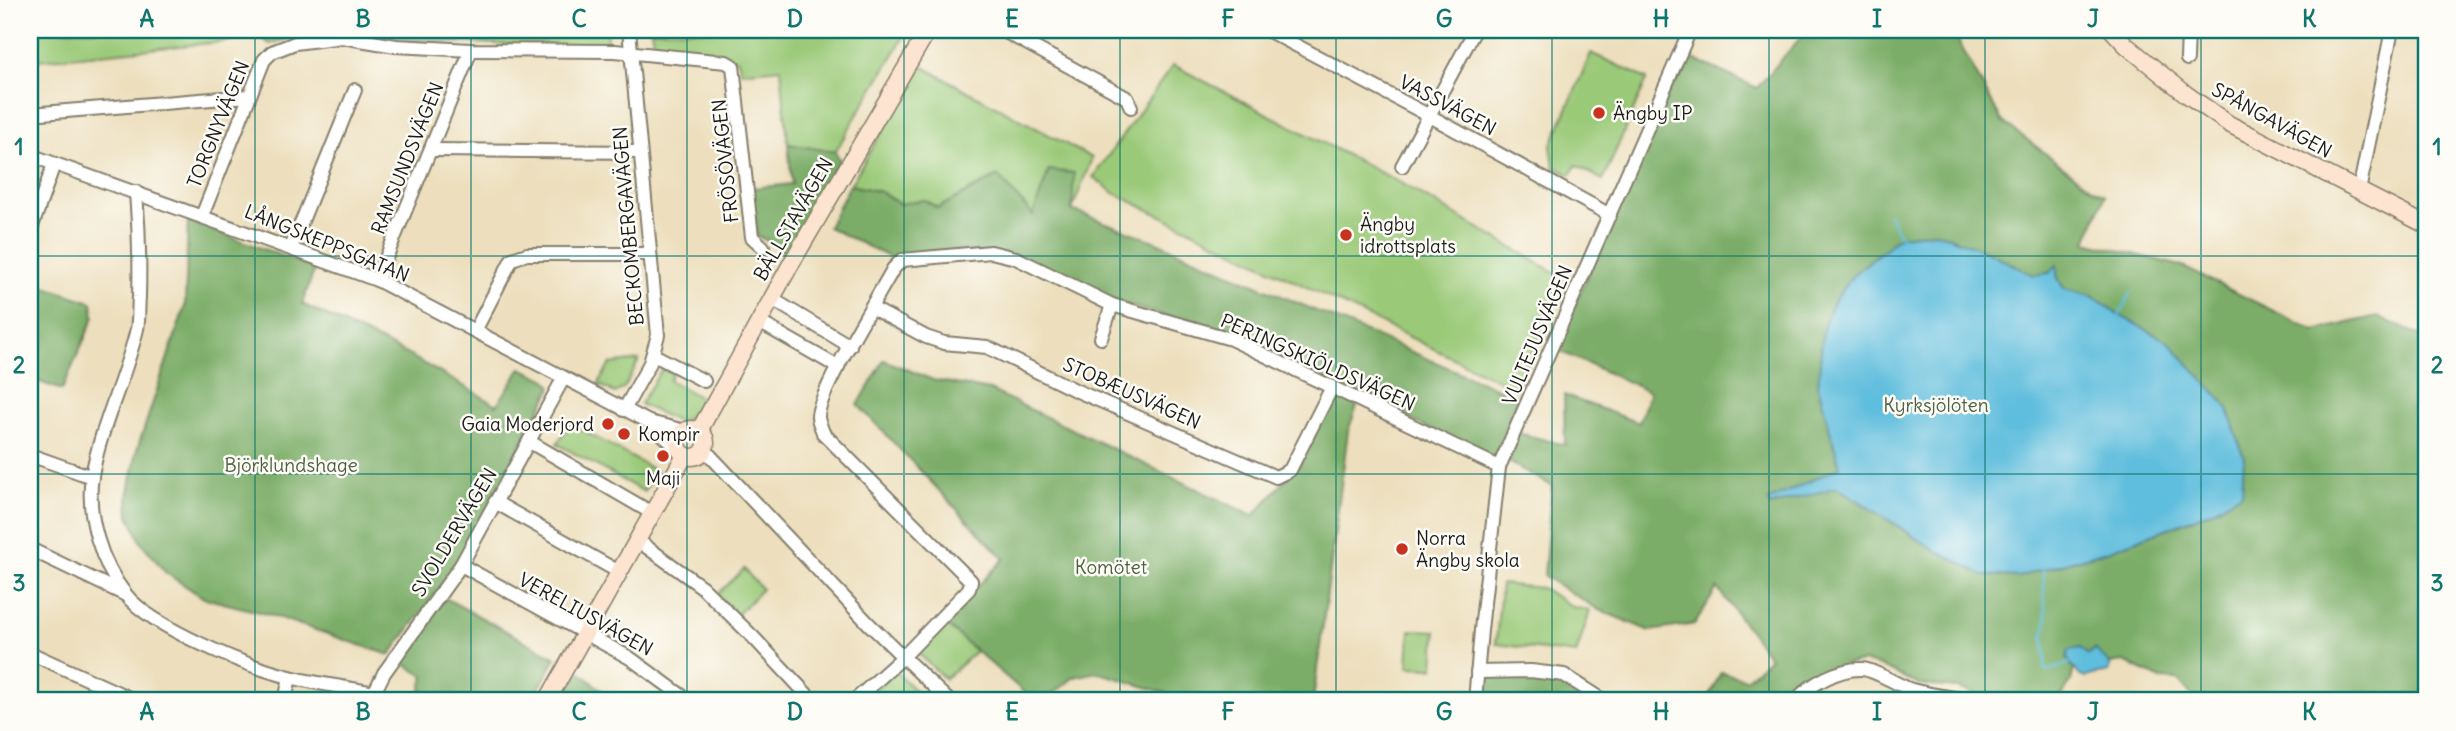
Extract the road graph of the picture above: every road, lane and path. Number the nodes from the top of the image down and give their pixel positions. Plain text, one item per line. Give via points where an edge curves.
1 (629, 30) edge
2 (928, 30) edge
3 (1002, 30) edge
4 (1267, 30) edge
5 (1475, 30) edge
6 (1690, 30) edge
7 (2112, 30) edge
8 (2188, 30) edge
9 (2392, 30) edge
10 (471, 50) junction
11 (631, 52) junction
12 (2187, 59) dead end
13 (733, 66) joint
14 (355, 90) dead end
15 (248, 96) junction
16 (1131, 107) dead end
17 (30, 114) edge
18 (1428, 115) junction
19 (432, 150) junction
20 (640, 152) junction
21 (30, 155) edge
22 (54, 164) junction
23 (1402, 166) dead end
24 (2359, 191) junction
25 (136, 192) junction
26 (1610, 215) junction
27 (202, 216) junction
28 (2426, 225) edge
29 (30, 232) edge
30 (763, 247) dead end
31 (291, 248) junction
32 (650, 254) junction
33 (377, 280) junction
34 (772, 299) junction
35 (1112, 305) junction
36 (872, 308) junction
37 (759, 322) junction
38 (475, 331) junction
39 (1101, 338) dead end
40 (850, 346) junction
41 (654, 355) junction
42 (838, 367) junction
43 (563, 379) junction
44 (704, 381) dead end
45 (1332, 387) junction
46 (624, 410) junction
47 (649, 422) junction
48 (692, 431) junction
49 (530, 442) junction
50 (704, 449) junction
51 (682, 452) junction
52 (30, 455) edge
53 (1499, 467) junction
54 (92, 477) junction
55 (495, 502) junction
56 (652, 513) junction
57 (637, 540) junction
58 (30, 549) edge
59 (461, 565) junction
60 (619, 572) junction
61 (126, 595) junction
62 (584, 634) junction
63 (30, 653) edge
64 (902, 658) junction
65 (1477, 671) junction
66 (290, 677) junction
67 (373, 697) edge
68 (136, 701) edge
69 (285, 701) edge
70 (547, 701) edge
71 (689, 701) edge
72 (813, 701) edge
73 (854, 701) edge
74 (949, 701) edge
75 (1475, 701) edge
76 (1605, 701) edge
77 (1796, 701) edge
78 (1975, 701) edge

1 - 11 street, BECKOMBERGAVÄGEN
2 - 34 street, BÄLLSTAVÄGEN
3 - 16 street via 1127,98
4 - 18 street, VASSVÄGEN
5 - 18 street
6 - 26 street, VULTEJUSVÄGEN
7 - 24 street, SPÅNGAVÄGEN via 2175,86 2229,124
8 - 12 street
9 - 24 street
10 - 11 street, TORGNYVÄGEN
10 - 15 street, TORGNYVÄGEN via 396,46 342,37 295,43 264,60
10 - 19 street, RAMSUNDSVÄGEN
11 - 13 street, TORGNYVÄGEN
11 - 20 street, BECKOMBERGAVÄGEN
13 - 30 street, FRÖSÖVÄGEN via 752,237
14 - 31 street
15 - 17 street
15 - 27 street, TORGNYVÄGEN
18 - 23 street
18 - 26 street, VASSVÄGEN
19 - 20 street
19 - 33 street, RAMSUNDSVÄGEN
20 - 32 street, BECKOMBERGAVÄGEN
21 - 22 street, LÅNGSKEPPSGATAN
22 - 25 street, LÅNGSKEPPSGATAN
22 - 29 street
24 - 28 street, SPÅNGAVÄGEN
25 - 27 street, LÅNGSKEPPSGATAN
25 - 54 street via 141,251 138,327
26 - 53 street, VULTEJUSVÄGEN
27 - 31 street, LÅNGSKEPPSGATAN
31 - 33 street, LÅNGSKEPPSGATAN
32 - 38 street via 527,254 513,259
32 - 41 street, BECKOMBERGAVÄGEN via 658,335
33 - 38 street, LÅNGSKEPPSGATAN
34 - 37 street, BÄLLSTAVÄGEN
34 - 40 street
35 - 36 street, PERINGSKIÖLDSVÄGEN via 1016,258 991,252 902,260
35 - 39 street
35 - 45 street, PERINGSKIÖLDSVÄGEN via 1231,339
36 - 40 street, PERINGSKIÖLDSVÄGEN
36 - 45 street, STOBÆUSVÄGEN via 926,337 987,347 1276,477 1290,470
37 - 42 street
37 - 48 street, BÄLLSTAVÄGEN
38 - 43 street, LÅNGSKEPPSGATAN
40 - 42 street, PERINGSKIÖLDSVÄGEN
41 - 44 street
41 - 46 street, BECKOMBERGAVÄGEN
42 - 64 street, PERINGSKIÖLDSVÄGEN via 821,403 818,417 823,433 971,581 969,589
43 - 46 street, LÅNGSKEPPSGATAN
43 - 49 street, SVOLDERVÄGEN
45 - 53 street, PERINGSKIÖLDSVÄGEN
46 - 47 street, LÅNGSKEPPSGATAN
47 - 48 street, LÅNGSKEPPSGATAN
47 - 51 street, LÅNGSKEPPSGATAN
48 - 50 street via 705,440
48 - 51 street, BÄLLSTAVÄGEN via 679,438
49 - 55 street, SVOLDERVÄGEN
49 - 56 street
50 - 51 street via 696,456
50 - 64 street
51 - 56 street, BÄLLSTAVÄGEN
52 - 54 street
53 - 65 street, VULTEJUSVÄGEN
54 - 61 street via 93,524 102,553
55 - 59 street, SVOLDERVÄGEN
55 - 60 street
56 - 57 street, BÄLLSTAVÄGEN
57 - 60 street, BÄLLSTAVÄGEN
57 - 72 street via 702,587
58 - 61 street
59 - 62 street, VERELIUSVÄGEN
59 - 67 street, SVOLDERVÄGEN via 384,673
60 - 62 street, BÄLLSTAVÄGEN
61 - 66 street via 180,633
62 - 70 street, BÄLLSTAVÄGEN
62 - 71 street, VERELIUSVÄGEN via 630,658
63 - 68 street
64 - 73 street
64 - 74 street
65 - 75 street, VULTEJUSVÄGEN
65 - 76 street via 1564,675
66 - 67 street
66 - 69 street
77 - 78 street via 1827,678 1861,669 1910,689

